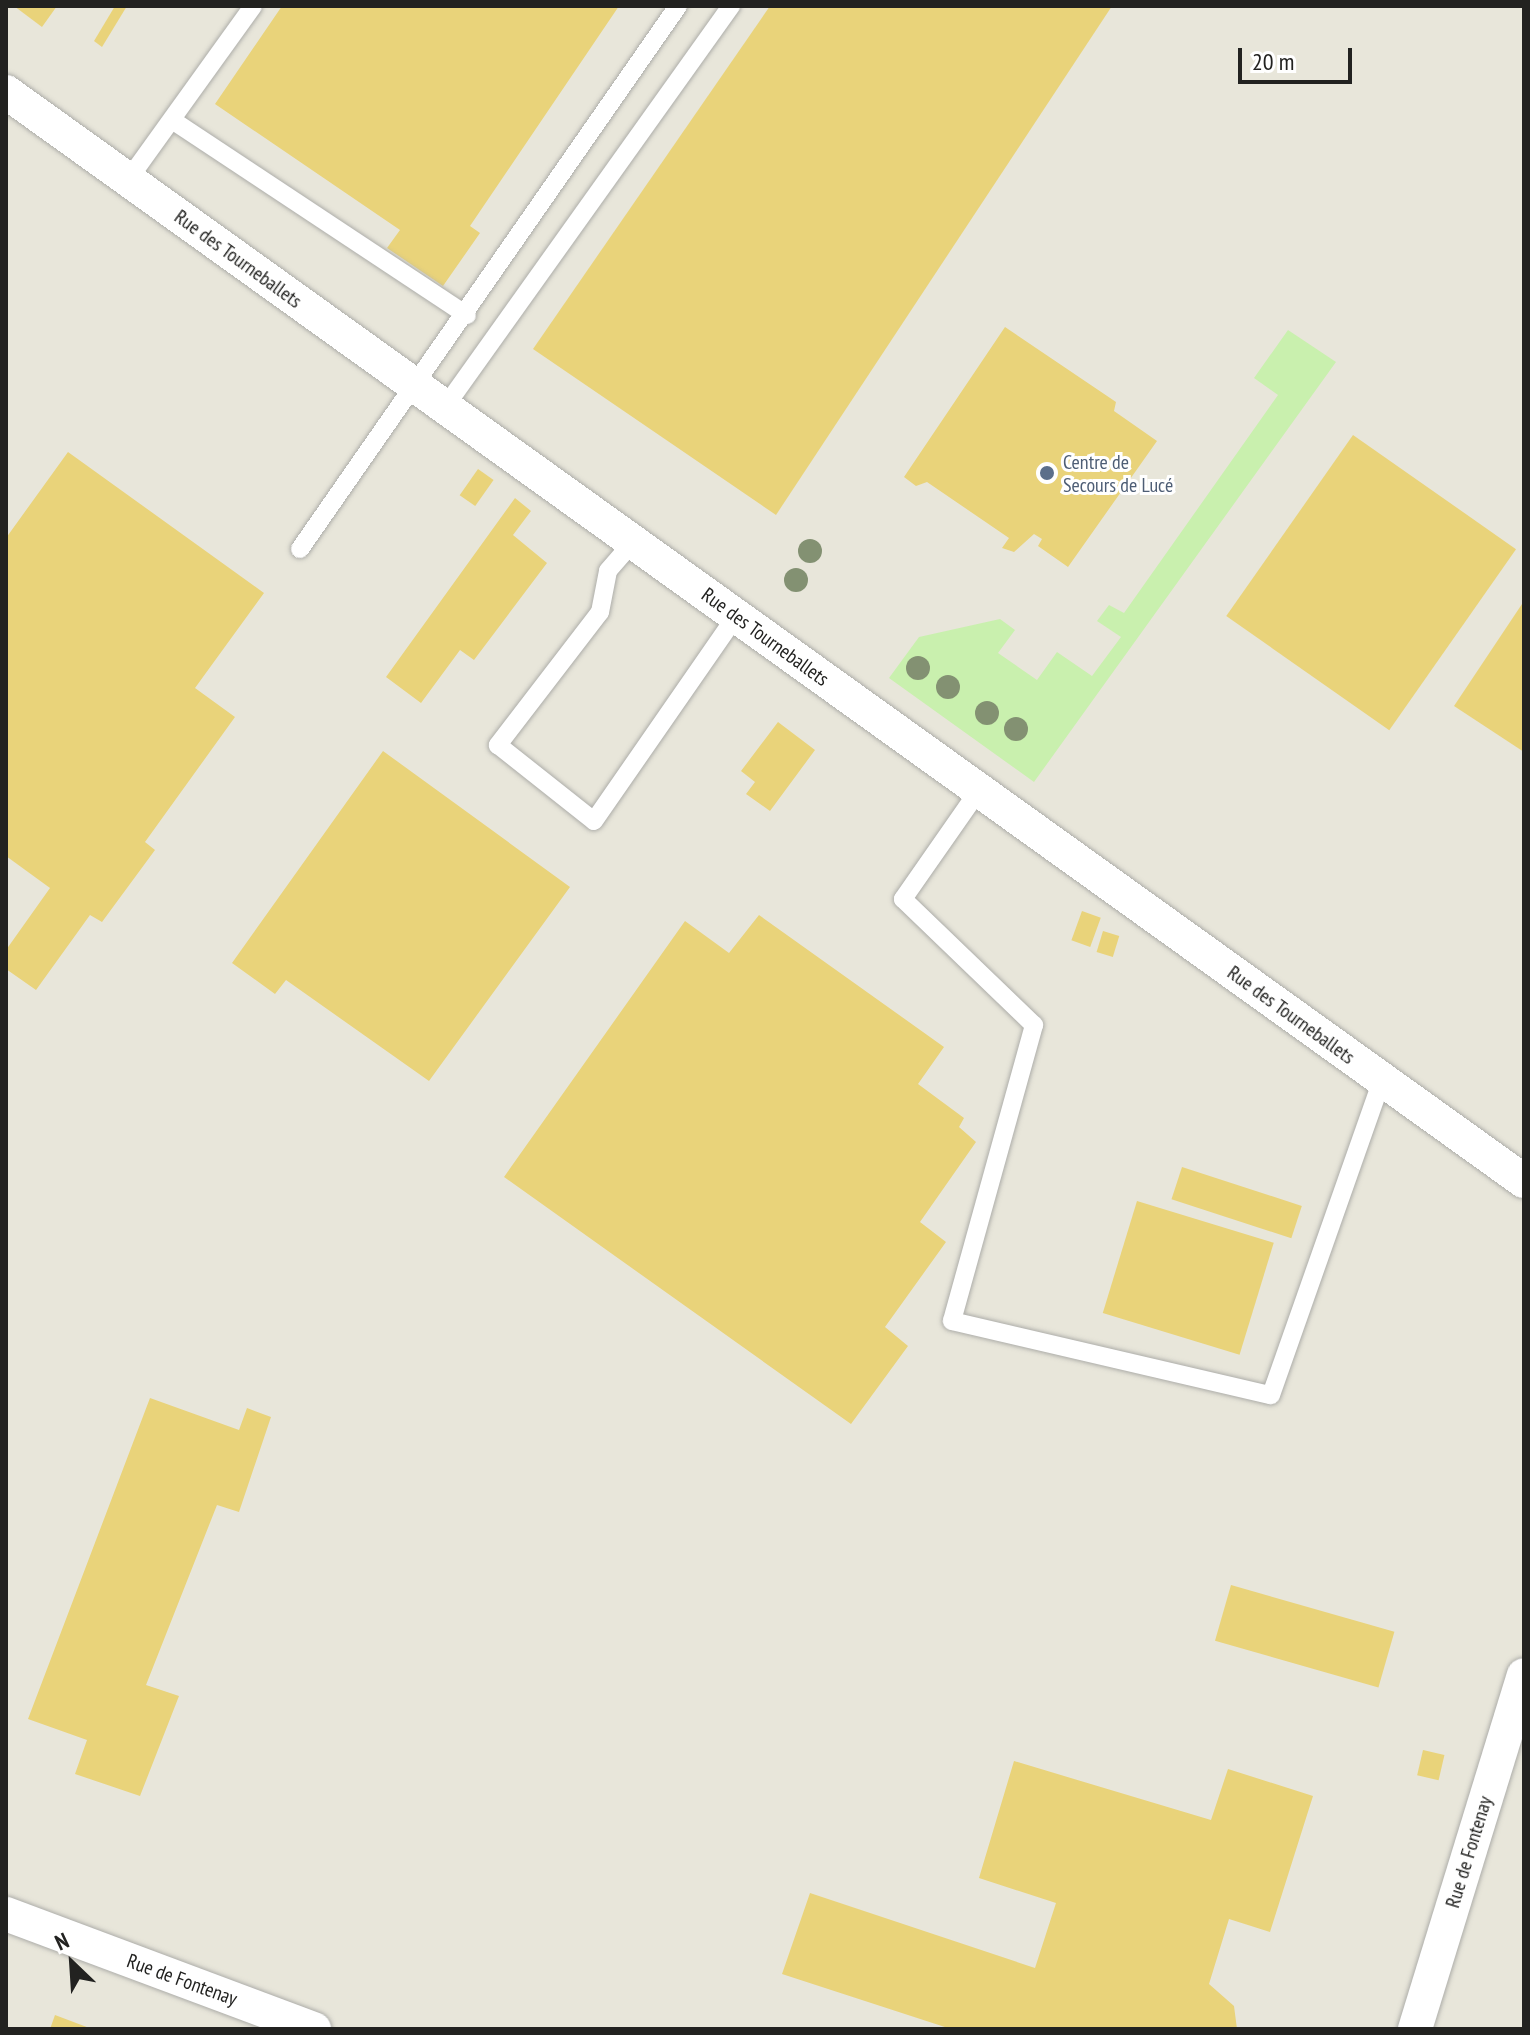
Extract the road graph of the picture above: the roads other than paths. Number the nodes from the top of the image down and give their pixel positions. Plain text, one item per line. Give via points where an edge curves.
1 (253, 6) edge
2 (678, 6) edge
3 (731, 6) edge
4 (6, 92) edge
5 (175, 122) junction
6 (128, 180) junction
7 (467, 315) junction
8 (417, 387) junction
9 (445, 407) junction
10 (633, 542) junction
11 (300, 549) dead end
12 (736, 616) junction
13 (979, 790) junction
14 (1382, 1079) junction
15 (1524, 1181) edge
16 (1524, 1675) edge
17 (6, 1914) edge
18 (314, 2029) edge
19 (1415, 2029) edge

1 - 5 lane
2 - 7 lane
3 - 9 lane
4 - 6 street, Rue des Tourneballets
5 - 6 lane
5 - 7 lane
6 - 8 street, Rue des Tourneballets
7 - 8 lane
8 - 9 street, Rue des Tourneballets
8 - 11 lane
9 - 10 street, Rue des Tourneballets
10 - 12 street, Rue des Tourneballets
10 - 12 lane via 608,571 600,612 498,745 594,821
12 - 13 street, Rue des Tourneballets
13 - 14 street, Rue des Tourneballets
13 - 14 lane via 903,899 1034,1025 952,1321 1271,1395
14 - 15 street, Rue des Tourneballets
16 - 19 street, Rue de Fontenay
17 - 18 street, Rue de Fontenay

